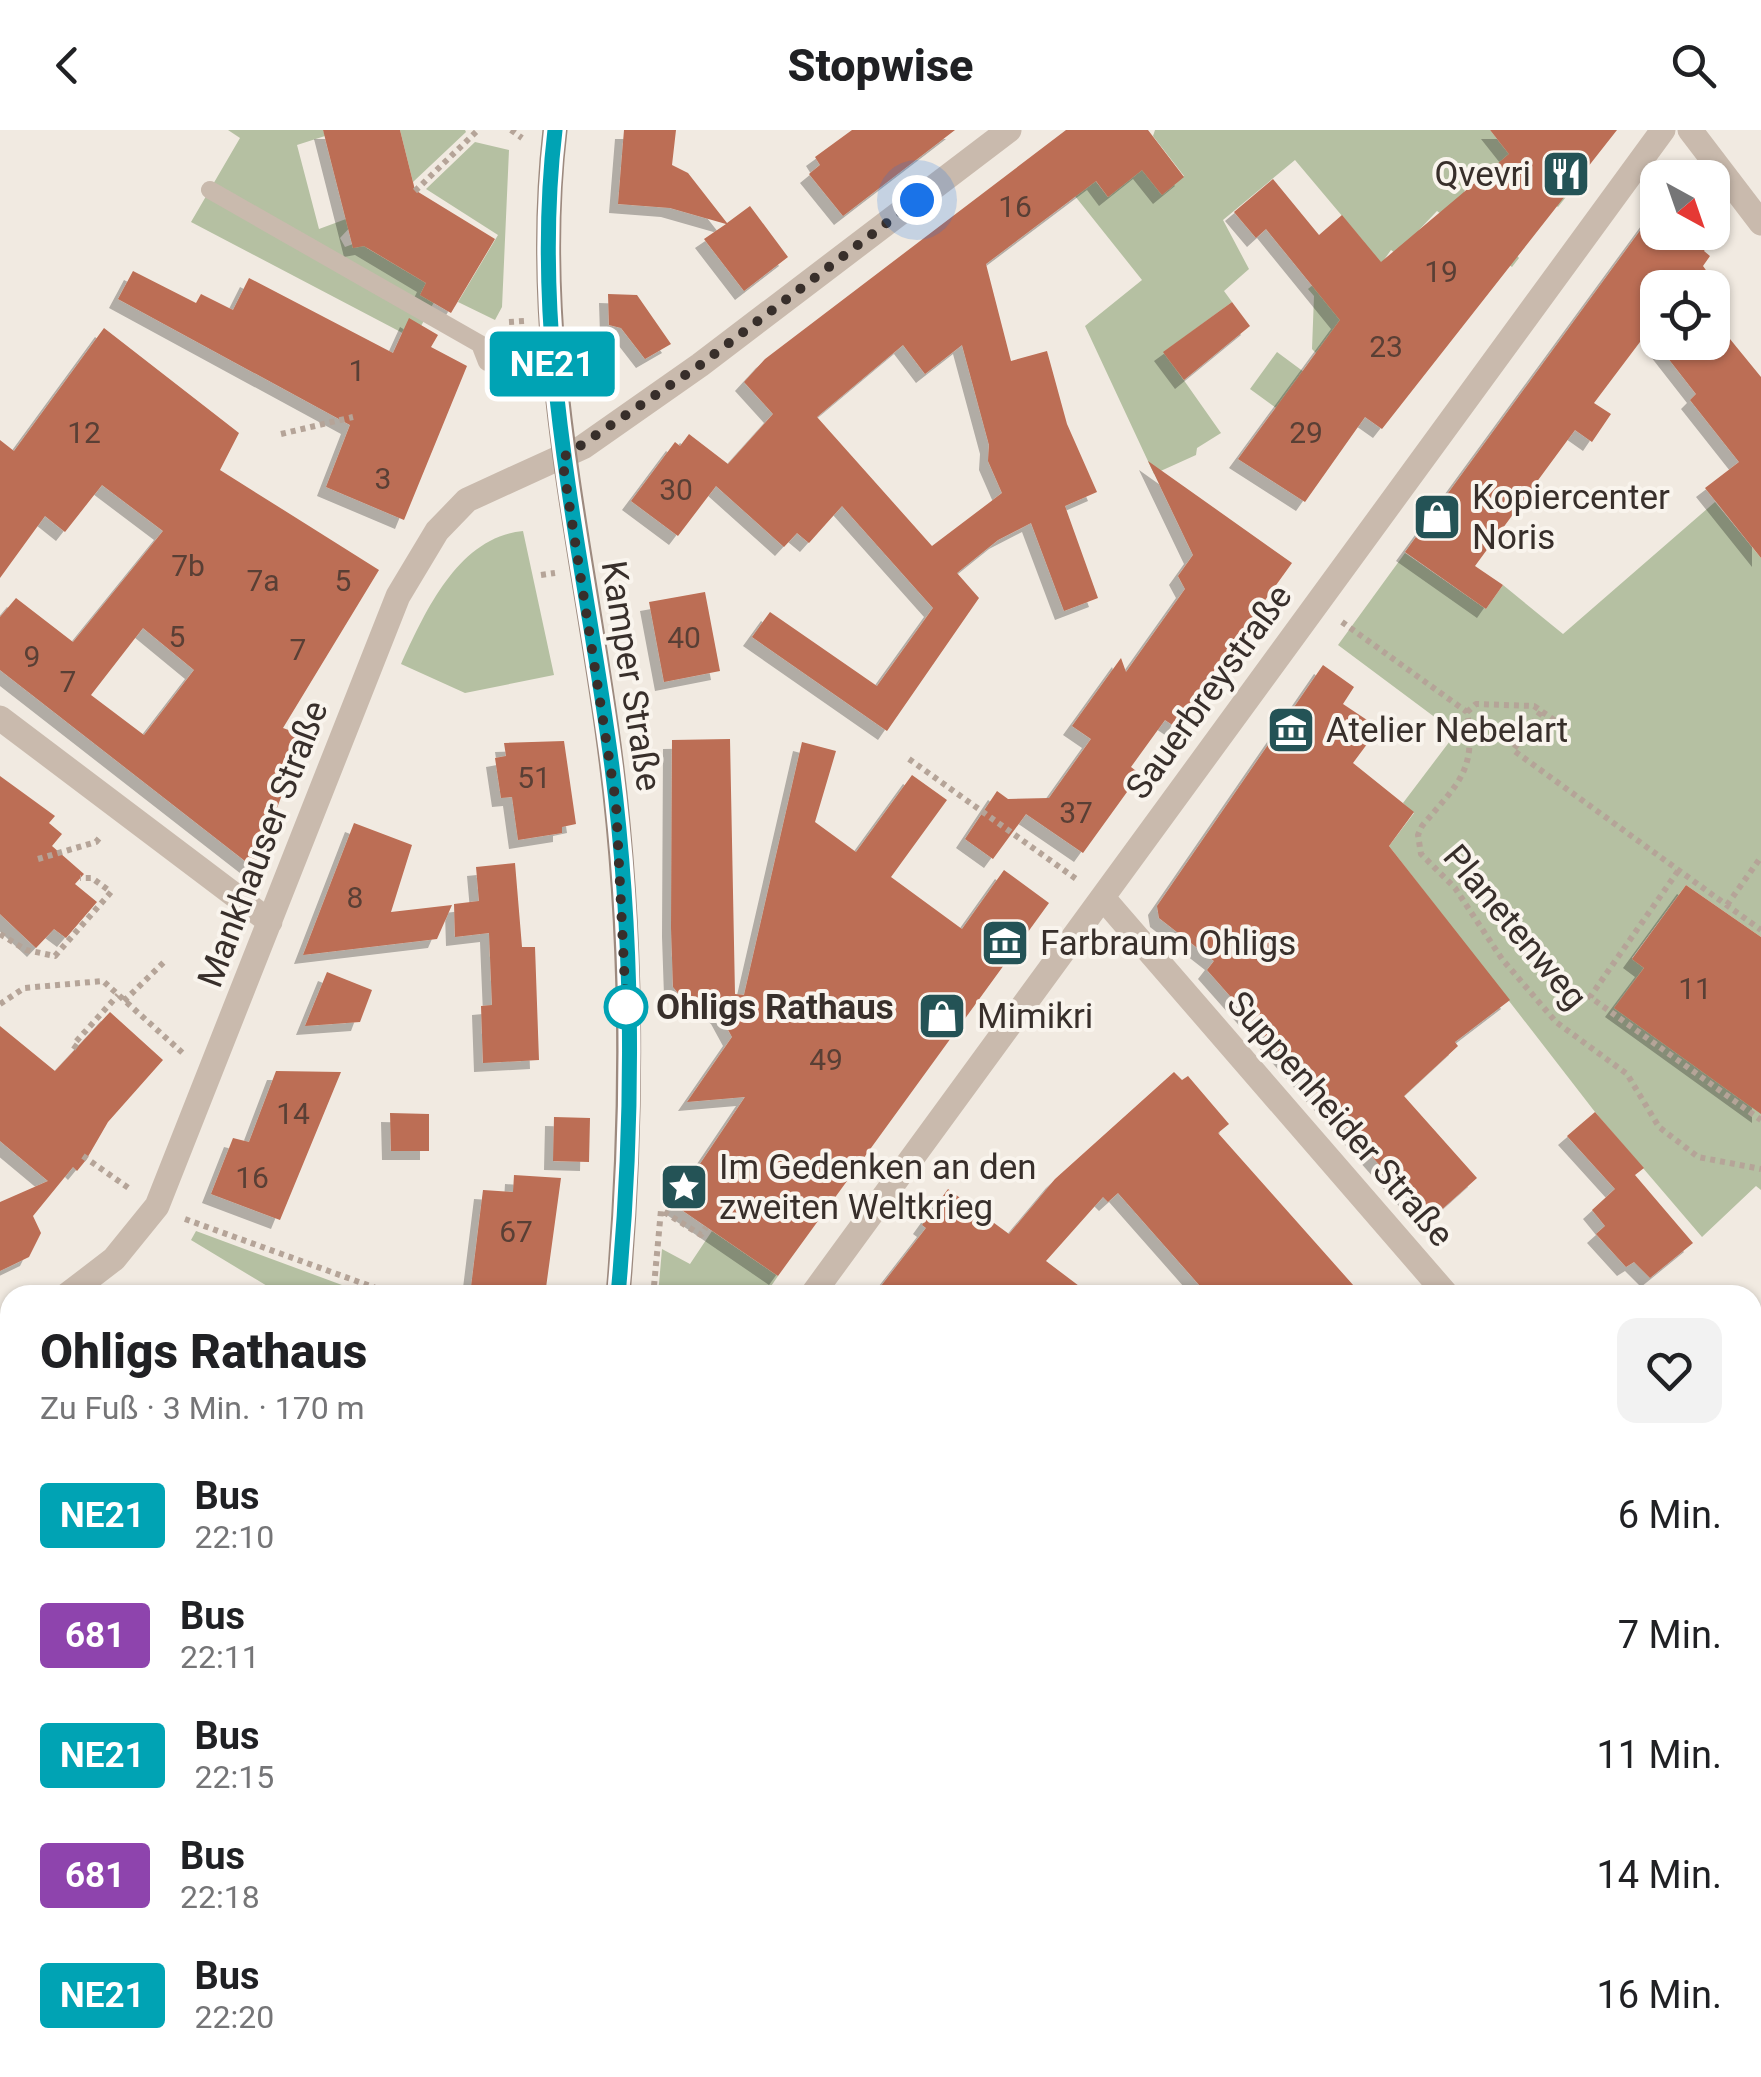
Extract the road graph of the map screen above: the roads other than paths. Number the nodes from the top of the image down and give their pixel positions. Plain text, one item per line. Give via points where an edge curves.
1 (555, 130) edge
2 (1009, 130) edge
3 (1664, 130) edge
4 (1690, 130) edge
5 (210, 190) dead end
6 (1761, 223) edge
7 (487, 362) dead end
8 (562, 458) junction
9 (0, 718) edge
10 (1103, 898) junction
11 (270, 922) junction
12 (80, 1285) edge
13 (619, 1285) edge
14 (819, 1285) edge
15 (1438, 1285) edge

1 - 8 main road, Kamper Straße via 547,282
2 - 8 street, Mankhauser Straße via 700,365
3 - 10 street, Sauerbreystraße
4 - 6 street
5 - 7 lane via 480,344
8 - 11 street, Mankhauser Straße via 467,500 428,544 398,596
8 - 13 main road, Kamper Straße via 606,725 622,872 627,1142
9 - 11 street
10 - 14 street, Sauerbreystraße
10 - 15 street, Suppenheider Straße
11 - 12 street, Mankhauser Straße via 157,1206 114,1259

